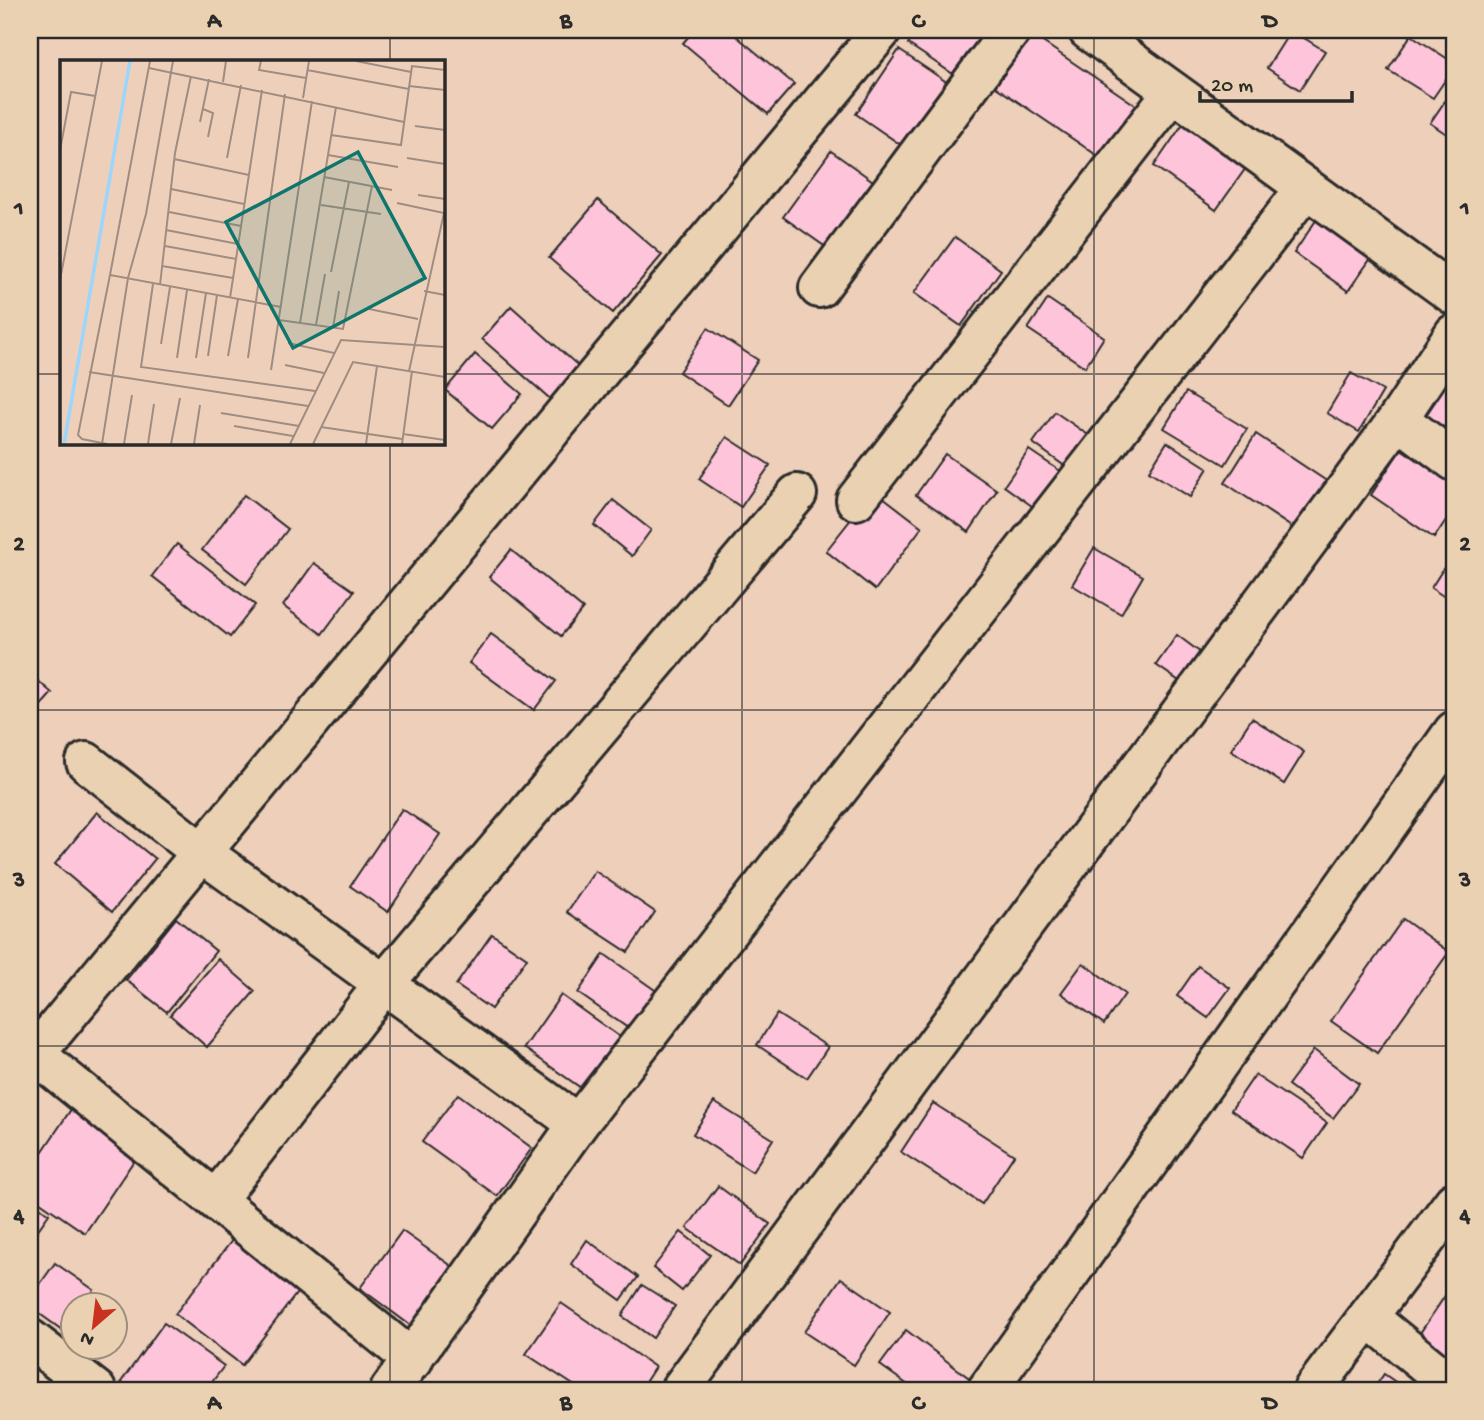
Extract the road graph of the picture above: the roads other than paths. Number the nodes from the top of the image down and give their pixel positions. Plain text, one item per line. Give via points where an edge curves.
1 (882, 30) edge
2 (1011, 30) edge
3 (1088, 30) edge
4 (1173, 92) junction
5 (1306, 188) junction
6 (818, 288) dead end
7 (1454, 295) edge
8 (1454, 334) edge
9 (1398, 419) junction
10 (1454, 461) edge
11 (797, 494) dead end
12 (856, 499) dead end
13 (1454, 731) edge
14 (86, 762) dead end
15 (201, 852) junction
16 (384, 984) junction
17 (33, 1052) edge
18 (578, 1124) junction
19 (216, 1200) junction
20 (1454, 1202) edge
21 (1367, 1317) junction
22 (30, 1339) edge
23 (413, 1360) junction
24 (1454, 1387) edge
25 (96, 1390) edge
26 (390, 1390) edge
27 (680, 1390) edge
28 (987, 1390) edge
29 (1313, 1390) edge

1 - 15 street
2 - 6 street
3 - 4 street
4 - 5 street
4 - 12 street
5 - 7 street
5 - 18 street
8 - 9 street
9 - 10 street
9 - 27 street
11 - 16 street
13 - 28 street
14 - 15 street
15 - 16 street
15 - 17 street
16 - 18 street
16 - 19 street
17 - 19 street
18 - 23 street
19 - 23 street
20 - 21 street
21 - 24 street
21 - 29 street
22 - 25 street
23 - 26 street

